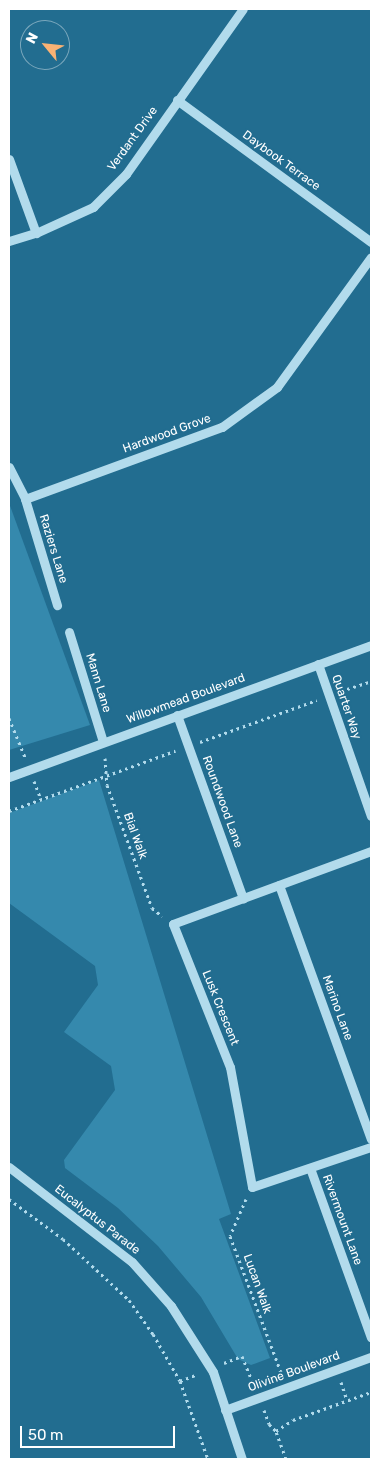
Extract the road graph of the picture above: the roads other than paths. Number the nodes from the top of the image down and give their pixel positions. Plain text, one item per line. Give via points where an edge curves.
1 (243, 9) edge
2 (177, 100) junction
3 (9, 159) edge
4 (36, 232) junction
5 (9, 242) edge
6 (371, 242) edge
7 (371, 257) edge
8 (9, 467) edge
9 (25, 499) junction
10 (57, 605) dead end
11 (69, 632) dead end
12 (371, 645) edge
13 (318, 664) junction
14 (177, 715) junction
15 (103, 742) junction
16 (9, 777) edge
17 (371, 816) edge
18 (371, 851) edge
19 (279, 885) junction
20 (243, 898) junction
21 (371, 1139) edge
22 (371, 1147) edge
23 (9, 1167) edge
24 (310, 1168) junction
25 (371, 1337) edge
26 (371, 1357) edge
27 (225, 1410) junction
28 (242, 1459) edge

1 - 2 street, Verdant Drive
2 - 4 street, Verdant Drive via 126,174 93,207
2 - 6 street, Daybook Terrace
3 - 4 street
4 - 5 street, Verdant Drive
7 - 9 street, Hardwood Grove via 277,387 222,427
8 - 9 street
9 - 10 street, Raziers Lane
11 - 15 street, Mann Lane
12 - 13 street, Willowmead Boulevard
13 - 14 street, Willowmead Boulevard
13 - 17 street, Quarter Way
14 - 15 street, Willowmead Boulevard
14 - 20 street, Roundwood Lane
15 - 16 street, Willowmead Boulevard
18 - 19 street
19 - 20 street
19 - 21 street, Marino Lane
20 - 24 street, Lusk Crescent via 173,924 230,1067 252,1187
22 - 24 street
23 - 27 street, Eucalyptus Parade via 132,1262 171,1306 211,1369
24 - 25 street, Rivermount Lane
26 - 27 street, Olivine Boulevard
27 - 28 street, Eucalyptus Parade

